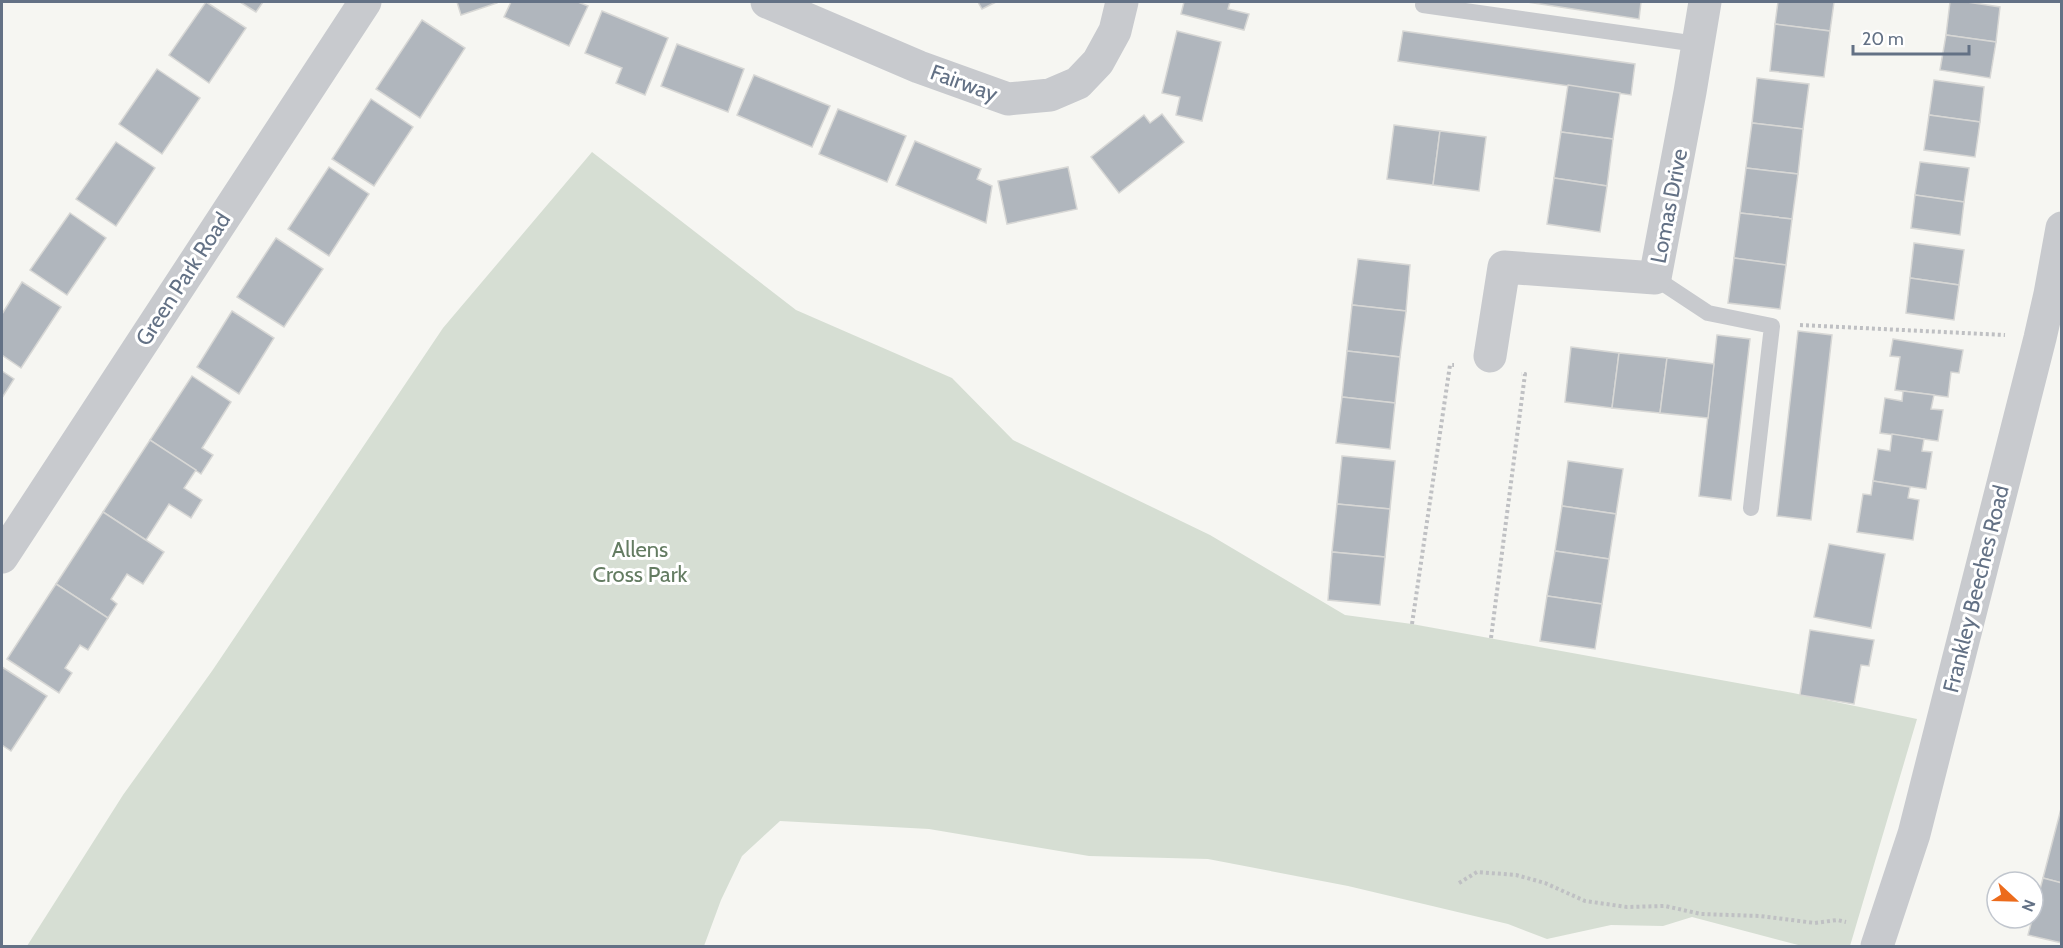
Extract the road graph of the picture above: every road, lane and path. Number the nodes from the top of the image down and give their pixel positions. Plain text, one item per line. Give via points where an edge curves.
1 (365, 2) edge
2 (767, 2) edge
3 (1122, 2) edge
4 (1705, 2) edge
5 (1423, 5) dead end
6 (1697, 44) junction
7 (2061, 228) edge
8 (1655, 278) junction
9 (2056, 295) edge
10 (1772, 326) junction
11 (2040, 338) junction
12 (1503, 365) joint
13 (1459, 366) dead end
14 (1751, 508) dead end
15 (2, 557) edge
16 (1412, 624) dead end
17 (1491, 638) dead end
18 (1459, 883) dead end
19 (1879, 939) edge

1 - 15 street, Green Park Road
2 - 3 street, Fairway via 919,67 1008,99 1050,95 1078,83 1098,62 1115,31
4 - 6 street, Lomas Drive
5 - 6 lane
6 - 8 street, Lomas Drive
7 - 9 street, Frankley Beeches Road
8 - 10 lane via 1708,313
8 - 12 street, Lomas Drive via 1504,267
9 - 11 street, Frankley Beeches Road
10 - 11 path via 1818,325
10 - 14 lane
11 - 19 street, Frankley Beeches Road via 1914,834
12 - 17 path via 1525,374
13 - 16 path via 1450,365
18 - 19 path via 1477,872 1516,875 1586,900 1627,908 1665,906 1701,914 1815,923 1837,920

